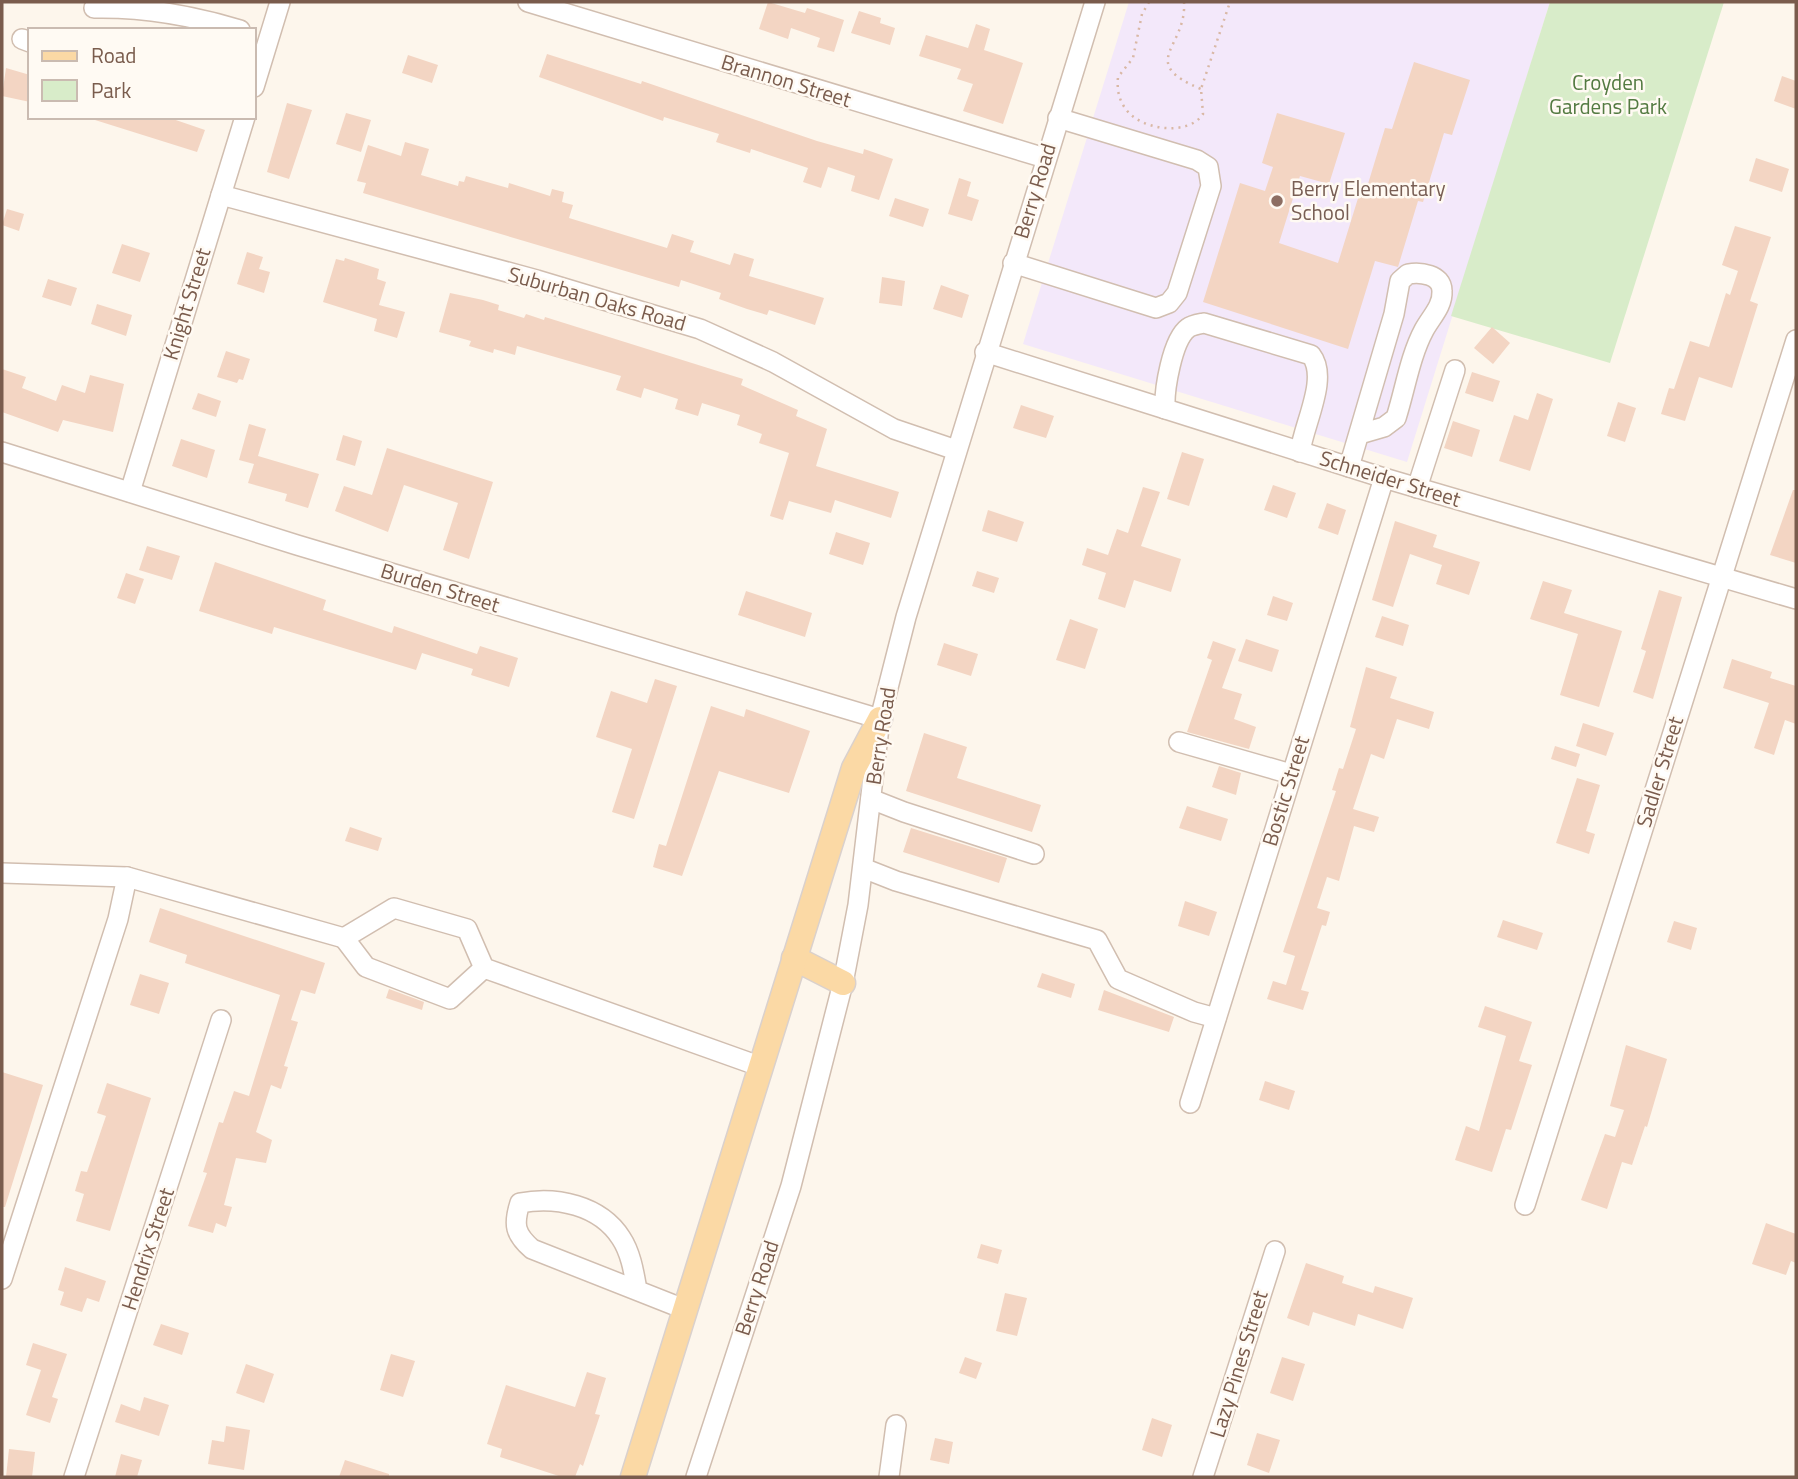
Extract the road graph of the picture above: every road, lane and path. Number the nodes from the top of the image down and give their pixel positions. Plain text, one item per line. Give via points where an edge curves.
1 (280, 2) edge
2 (528, 2) edge
3 (1095, 2) edge
4 (1149, 2) edge
5 (1184, 2) edge
6 (1230, 2) edge
7 (94, 8) dead end
8 (232, 28) edge
9 (261, 36) edge
10 (256, 72) edge
11 (1201, 89) junction
12 (1058, 118) junction
13 (243, 119) edge
14 (1045, 158) junction
15 (221, 195) junction
16 (1013, 263) junction
17 (1796, 340) edge
18 (985, 352) junction
19 (1455, 370) dead end
20 (1165, 409) junction
21 (1360, 434) junction
22 (956, 450) junction
23 (2, 452) edge
24 (1300, 452) junction
25 (1349, 467) junction
26 (1384, 478) junction
27 (1417, 488) junction
28 (130, 492) junction
29 (1722, 576) junction
30 (1796, 599) edge
31 (880, 719) junction
32 (1179, 742) dead end
33 (1291, 775) junction
34 (871, 799) junction
35 (1034, 854) dead end
36 (863, 868) junction
37 (2, 873) edge
38 (127, 877) junction
39 (344, 937) junction
40 (794, 958) junction
41 (484, 968) junction
42 (843, 983) junction
43 (1216, 1018) junction
44 (221, 1020) dead end
45 (759, 1066) junction
46 (1190, 1103) dead end
47 (1525, 1205) dead end
48 (1275, 1251) dead end
49 (2, 1279) edge
50 (637, 1290) junction
51 (684, 1309) junction
52 (896, 1425) dead end
53 (74, 1477) edge
54 (632, 1477) edge
55 (696, 1477) edge
56 (889, 1477) edge
57 (1203, 1477) edge

1 - 9 street
2 - 14 street, Brannon Street
3 - 12 street, Berry Road
4 - 11 path via 1133,58 1118,76 1125,109 1149,125 1185,128 1203,114
5 - 11 path via 1184,18 1169,68 1176,78
6 - 11 path
7 - 8 street via 183,15
9 - 10 street
12 - 14 street, Berry Road
12 - 16 street via 1197,160 1208,167 1211,187 1177,293 1156,308
13 - 15 street, Knight Street
14 - 16 street, Berry Road
15 - 22 street, Suburban Oaks Road via 701,329 773,362 894,429
15 - 28 street, Knight Street
16 - 18 street, Berry Road
17 - 29 street, Sadler Street
18 - 20 street, Schneider Street
18 - 22 street, Berry Road
19 - 27 street
20 - 24 street, Schneider Street
20 - 24 street via 1164,387 1181,335 1190,326 1204,323 1311,355 1318,363 1320,378
21 - 21 street via 1396,418 1423,331 1443,292 1432,276 1408,274 1400,281
21 - 25 street
22 - 31 street, Berry Road
23 - 28 street, Burden Street
24 - 25 street, Schneider Street
25 - 26 street, Schneider Street
26 - 27 street, Schneider Street
26 - 33 street, Bostic Street
27 - 29 street, Schneider Street
28 - 31 street, Burden Street
29 - 30 street, Schneider Street
29 - 47 street, Sadler Street
31 - 34 street, Berry Road
31 - 40 main road via 853,768
32 - 33 street
33 - 43 street, Bostic Street
34 - 35 street
34 - 36 street, Berry Road
36 - 42 street, Berry Road
36 - 43 street via 1097,940 1118,979
37 - 38 street
38 - 39 street
38 - 49 street via 118,919
39 - 41 street via 366,967 450,999
39 - 41 street via 394,908 467,929
40 - 42 main road
40 - 45 main road
41 - 45 street
42 - 55 street, Berry Road via 791,1186
43 - 46 street, Bostic Street
44 - 53 street, Hendrix Street
45 - 51 main road
48 - 57 street, Lazy Pines Street
50 - 50 street via 532,1249 517,1236 514,1220 520,1203 561,1200 603,1218 622,1238
50 - 51 street
51 - 54 main road
52 - 56 street

